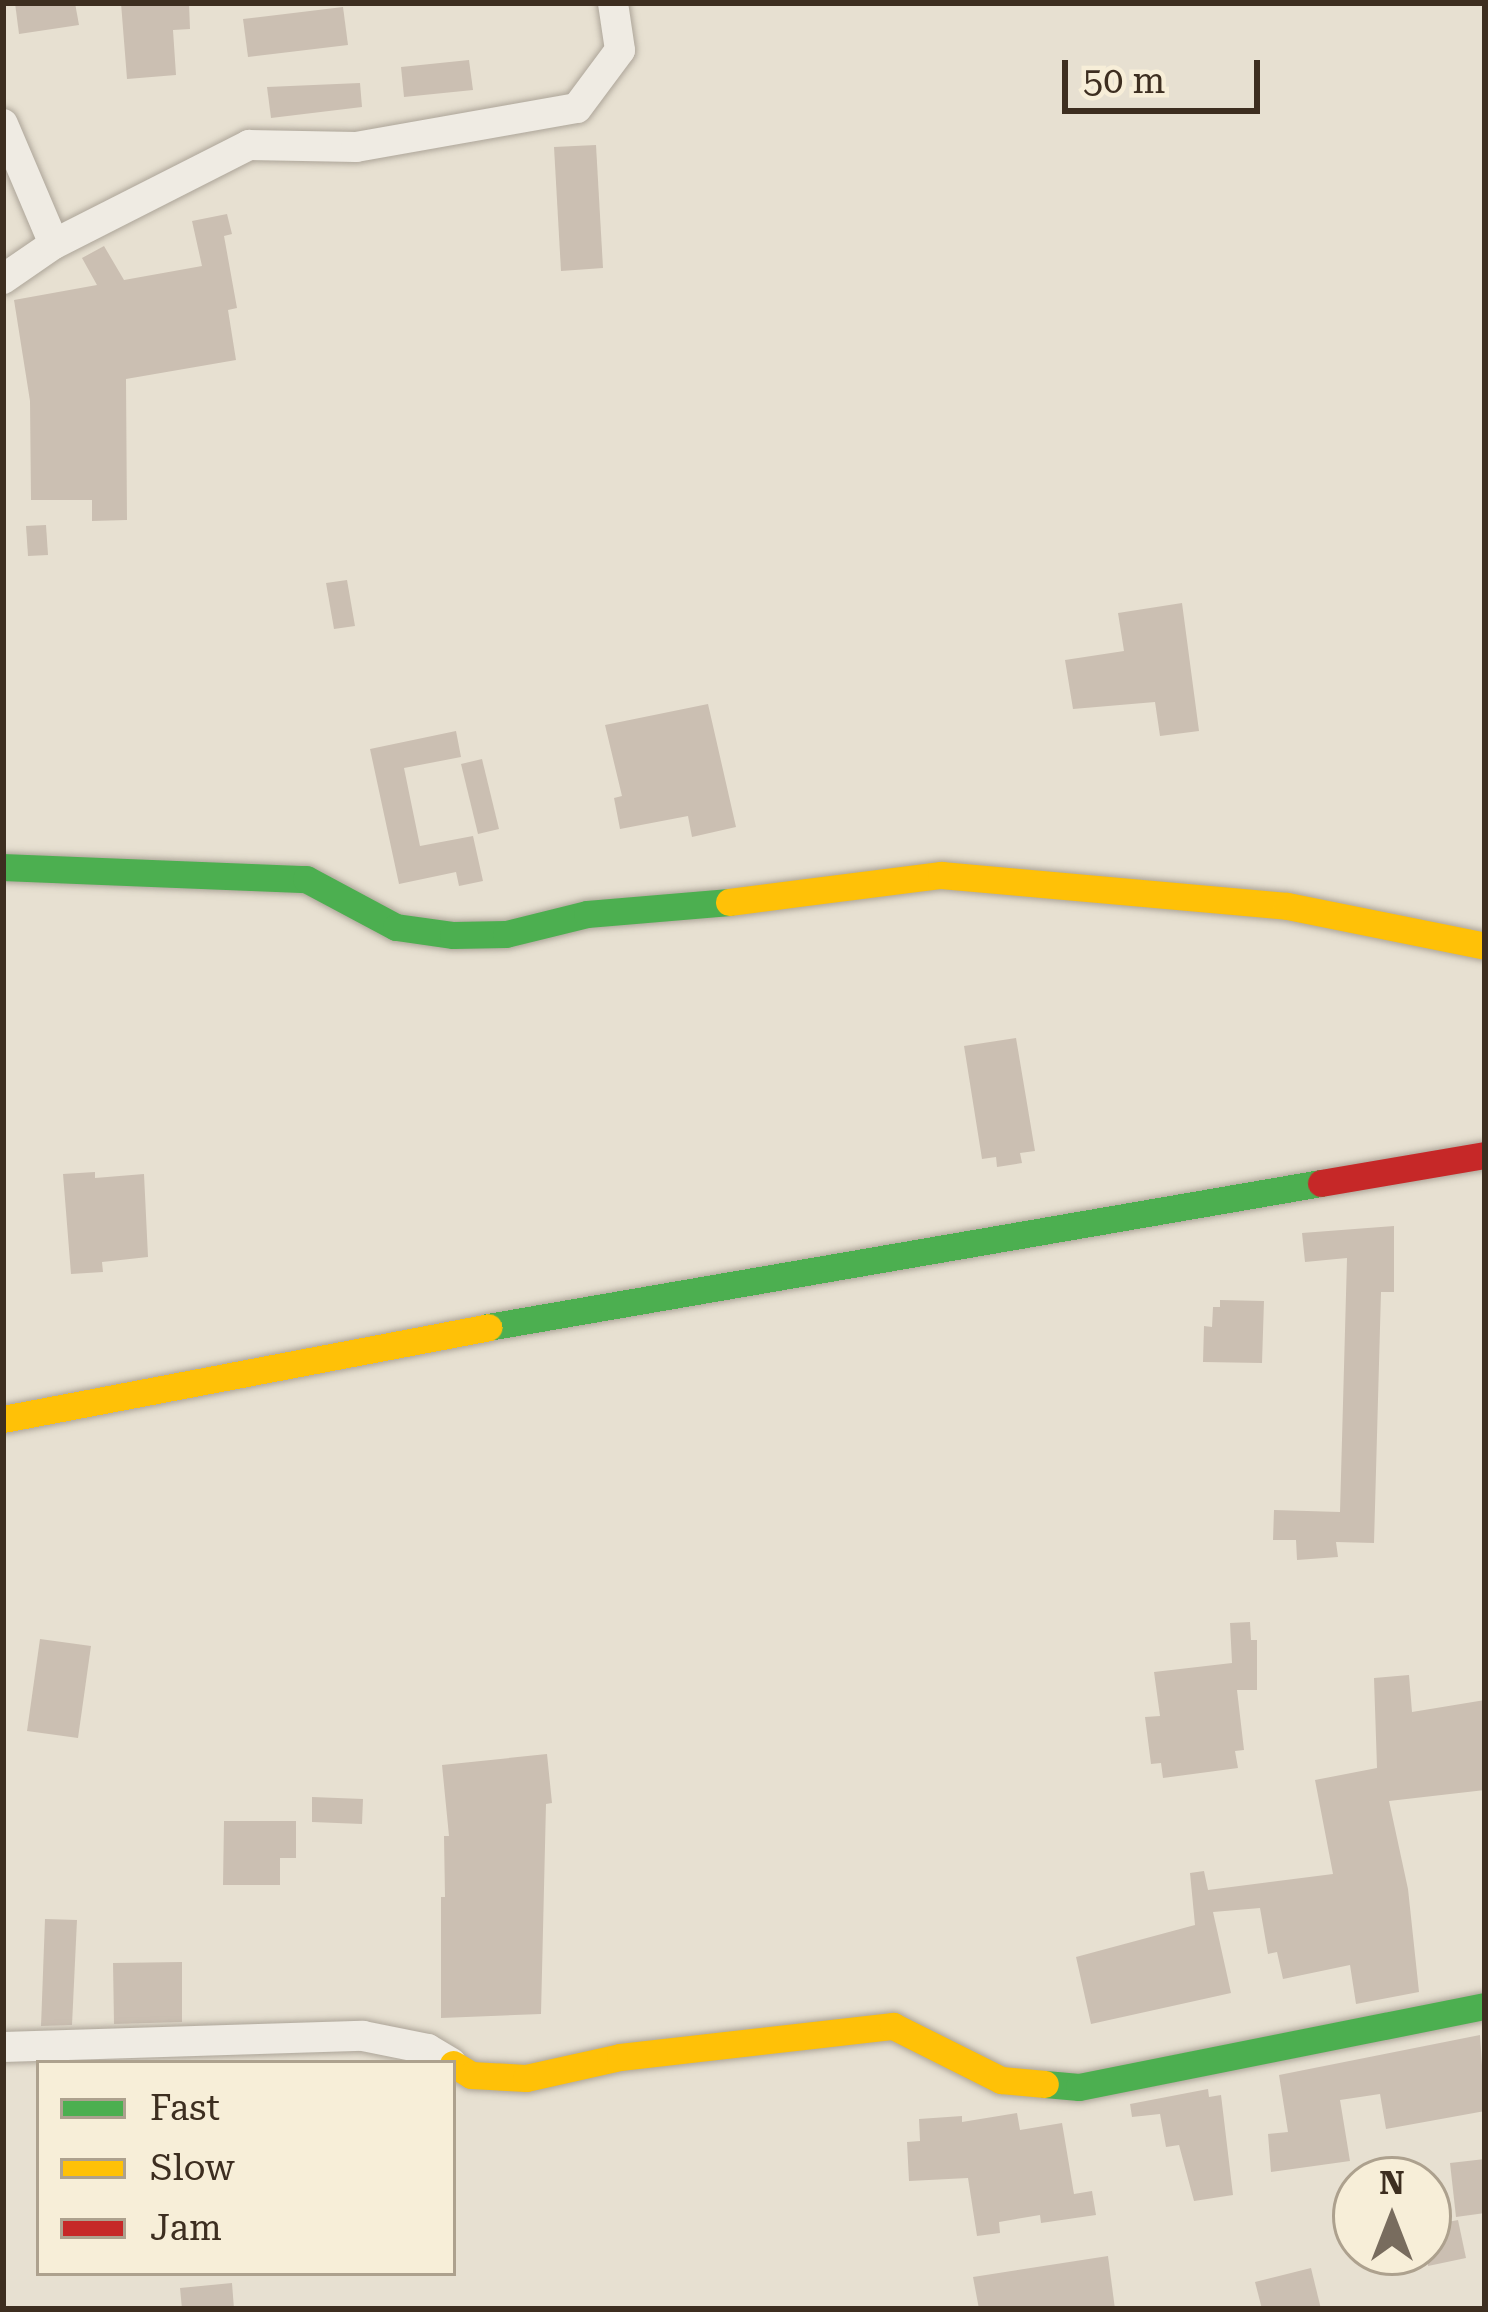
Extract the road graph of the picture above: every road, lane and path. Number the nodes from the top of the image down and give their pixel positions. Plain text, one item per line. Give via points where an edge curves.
1 (613, 3) edge
2 (3, 124) edge
3 (54, 244) junction
4 (3, 279) edge
5 (3, 867) edge
6 (1485, 946) edge
7 (1485, 1156) edge
8 (3, 1419) edge
9 (1485, 2006) edge
10 (3, 2047) edge
11 (446, 2060) edge
12 (456, 2066) edge

1 - 3 street via 620,50 577,108 356,147 249,145
2 - 3 street
3 - 4 street
5 - 6 street via 306,879 396,927 453,935 940,875 1287,906
7 - 8 street via 502,1324
9 - 12 street via 1079,2087 1001,2080 892,2026 620,2056 526,2078
10 - 11 street via 363,2036

